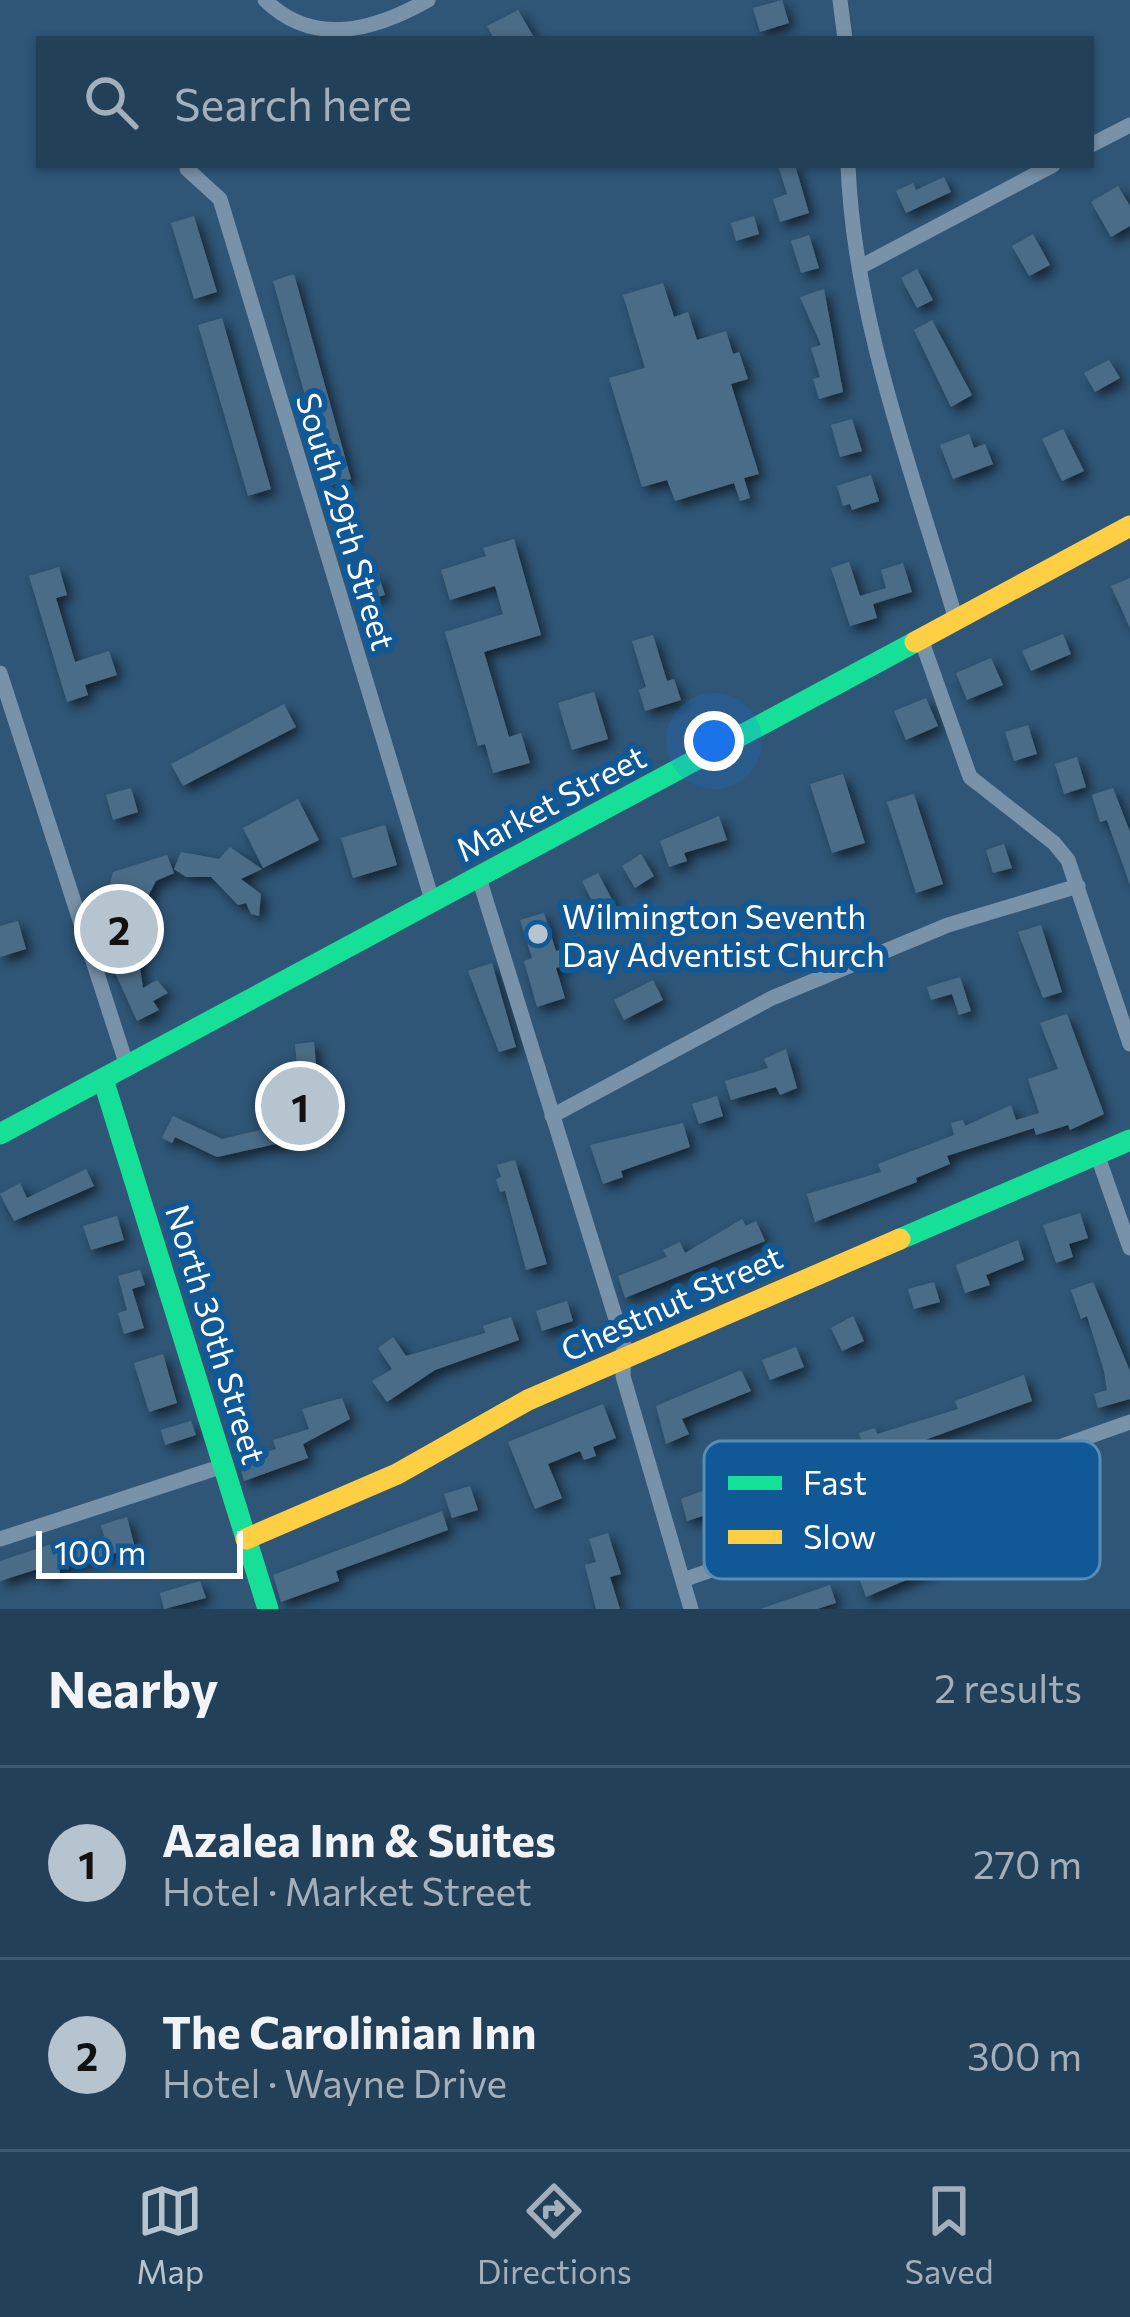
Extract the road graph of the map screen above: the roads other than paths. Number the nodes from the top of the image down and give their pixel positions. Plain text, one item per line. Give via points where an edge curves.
1 (265, 0) edge
2 (428, 0) edge
3 (840, 0) edge
4 (845, 36) edge
5 (1130, 124) edge
6 (1094, 143) edge
7 (848, 168) edge
8 (1047, 168) edge
9 (187, 169) dead end
10 (860, 267) junction
11 (1130, 526) edge
12 (956, 620) junction
13 (921, 639) junction
14 (0, 673) edge
15 (479, 878) junction
16 (1078, 886) junction
17 (433, 902) junction
18 (1130, 1044) edge
19 (127, 1066) junction
20 (103, 1079) junction
21 (552, 1116) junction
22 (0, 1134) edge
23 (1130, 1140) edge
24 (1097, 1154) junction
25 (1130, 1248) edge
26 (625, 1359) junction
27 (1130, 1422) edge
28 (1076, 1441) edge
29 (223, 1466) junction
30 (0, 1539) edge
31 (246, 1539) junction
32 (704, 1573) edge
33 (686, 1579) junction
34 (268, 1609) edge
35 (691, 1609) edge

1 - 2 street via 290,19 335,31 387,21
3 - 4 street
5 - 6 street
7 - 10 street
8 - 10 street
9 - 17 street, South 29th Street via 220,199
10 - 12 street
11 - 12 street, Market Street
12 - 13 street, Market Street
13 - 15 street, Market Street
13 - 16 street via 970,777 1054,842
14 - 19 street
15 - 17 street, Market Street
15 - 21 street
16 - 18 street
16 - 21 street via 948,925 772,998
17 - 19 street, Market Street
19 - 20 street, Market Street
20 - 22 street, Market Street
20 - 29 street, North 30th Street
21 - 26 street
23 - 24 street, Chestnut Street
24 - 25 street
24 - 26 street, Chestnut Street
26 - 31 street, Chestnut Street via 500,1413 397,1474
26 - 33 street via 623,1376
27 - 28 street
29 - 30 street
29 - 31 street, North 30th Street
31 - 34 street, North 30th Street
32 - 33 street
33 - 35 street

